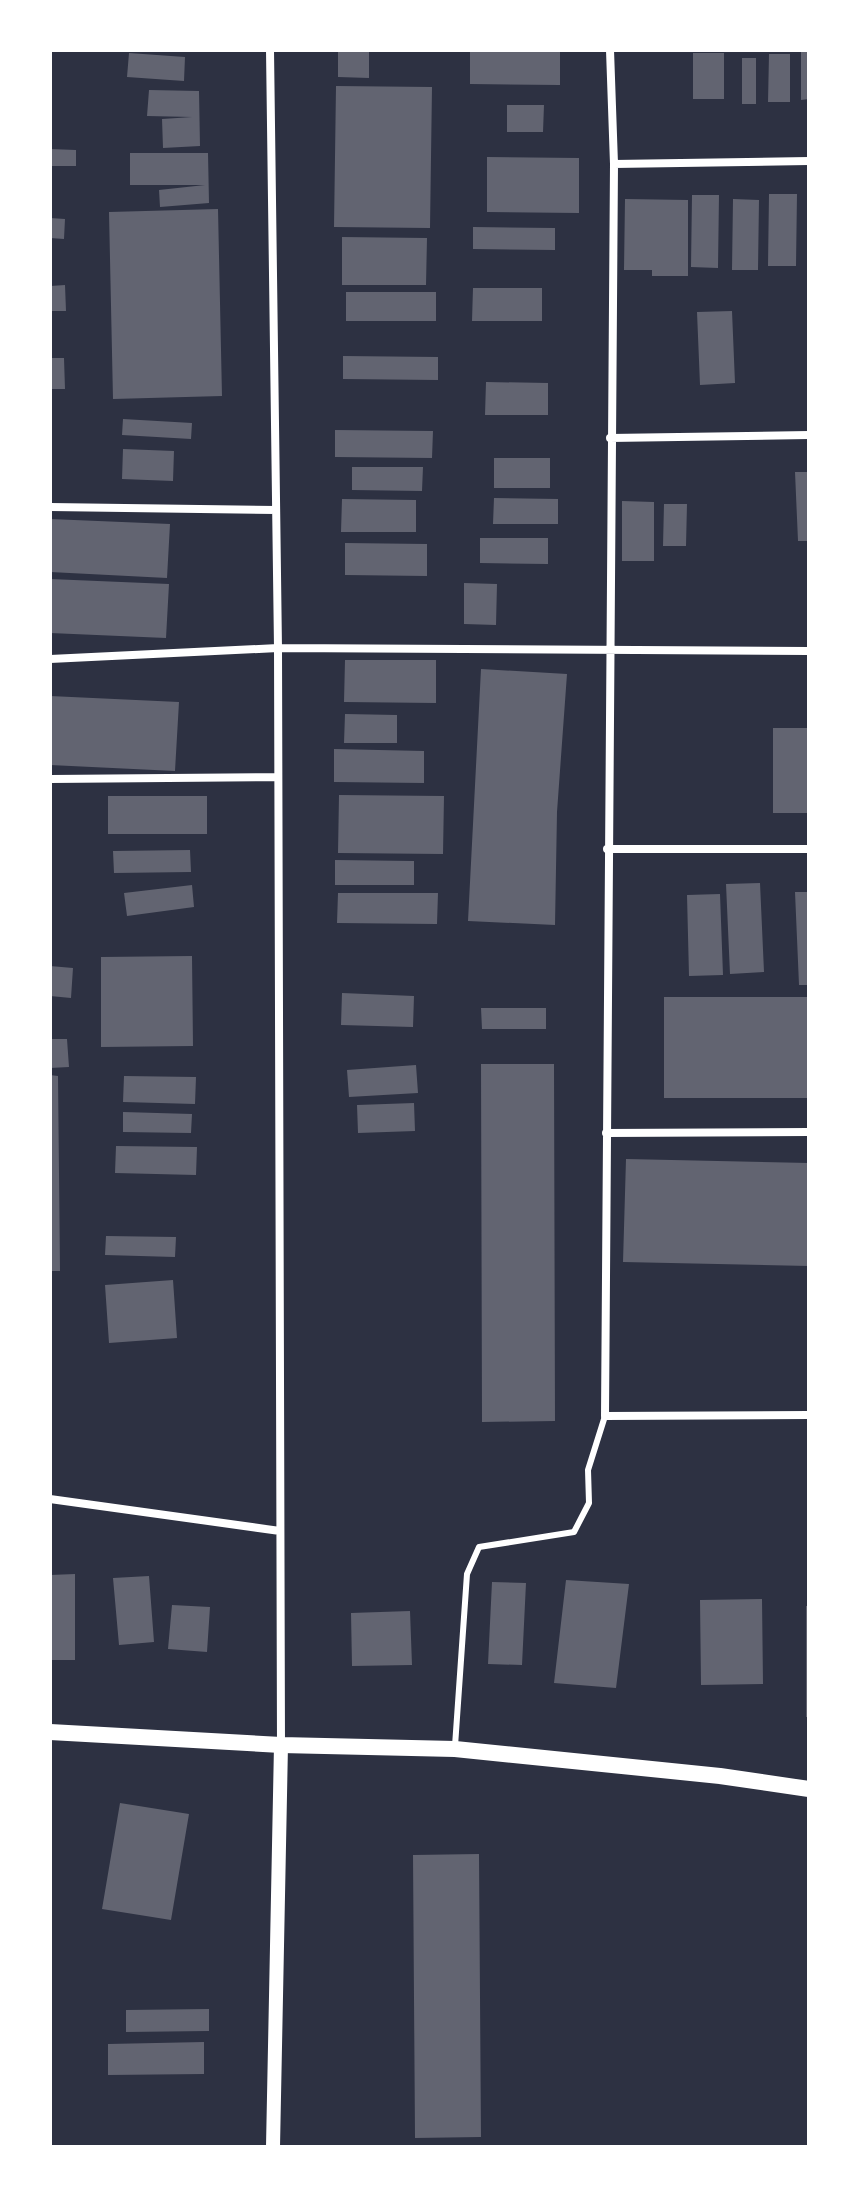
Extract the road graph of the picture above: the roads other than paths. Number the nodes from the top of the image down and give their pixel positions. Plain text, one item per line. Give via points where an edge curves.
1 (270, 50) edge
2 (610, 50) edge
3 (809, 161) edge
4 (614, 164) junction
5 (809, 435) edge
6 (610, 438) junction
7 (50, 507) edge
8 (276, 510) junction
9 (278, 648) junction
10 (608, 650) junction
11 (809, 651) edge
12 (50, 659) edge
13 (278, 777) junction
14 (50, 779) edge
15 (607, 849) junction
16 (809, 849) edge
17 (809, 1132) edge
18 (606, 1133) junction
19 (809, 1415) edge
20 (605, 1416) junction
21 (50, 1499) edge
22 (280, 1531) junction
23 (50, 1732) edge
24 (281, 1745) junction
25 (455, 1749) junction
26 (809, 1789) edge
27 (273, 2147) edge

1 - 8 street
2 - 4 street
3 - 4 street
4 - 6 street
5 - 6 street
6 - 10 street
7 - 8 street
8 - 9 street
9 - 10 street
9 - 12 street
9 - 13 street
10 - 11 street
10 - 15 street
13 - 14 street
13 - 22 street
15 - 16 street
15 - 18 street
17 - 18 street
18 - 20 street
19 - 20 street
20 - 25 lane via 588,1470 589,1503 574,1532 479,1547 467,1574
21 - 22 street
22 - 24 street
23 - 24 main road
24 - 25 main road
24 - 27 street
25 - 26 main road

